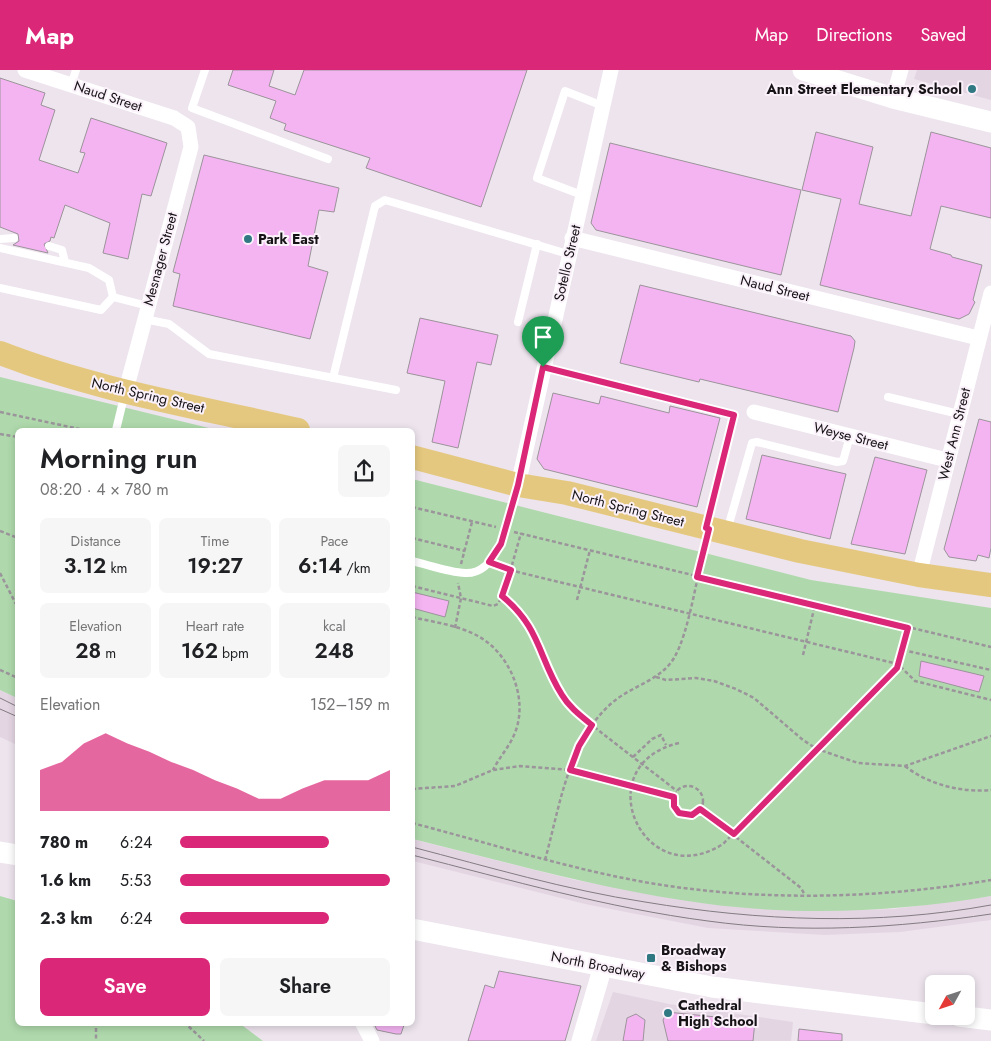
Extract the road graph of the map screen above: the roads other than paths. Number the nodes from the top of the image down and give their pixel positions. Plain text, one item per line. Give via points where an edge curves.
1 (25, 70) edge
2 (76, 70) edge
3 (204, 70) edge
4 (611, 70) edge
5 (803, 70) edge
6 (901, 70) edge
7 (71, 85) junction
8 (893, 98) junction
9 (603, 106) junction
10 (991, 122) edge
11 (188, 128) joint
12 (328, 159) dead end
13 (582, 195) junction
14 (14, 238) dead end
15 (572, 238) junction
16 (0, 239) edge
17 (537, 244) junction
18 (49, 246) dead end
19 (0, 248) edge
20 (568, 254) junction
21 (65, 262) junction
22 (0, 288) edge
23 (991, 293) edge
24 (113, 296) junction
25 (146, 312) junction
26 (518, 322) dead end
27 (978, 338) junction
28 (0, 353) edge
29 (543, 367) junction
30 (333, 378) junction
31 (126, 390) junction
32 (396, 390) dead end
33 (888, 397) dead end
34 (754, 412) dead end
35 (959, 414) junction
36 (116, 428) edge
37 (289, 428) edge
38 (850, 436) junction
39 (415, 458) edge
40 (947, 460) junction
41 (518, 485) junction
42 (714, 530) junction
43 (415, 561) edge
44 (919, 575) junction
45 (991, 586) edge
46 (0, 852) edge
47 (15, 854) edge
48 (415, 930) edge
49 (603, 966) junction
50 (925, 1013) edge
51 (975, 1018) edge
52 (991, 1020) edge
53 (364, 1026) edge
54 (372, 1041) edge
55 (581, 1041) edge

1 - 7 street, Naud Street
2 - 7 lane
3 - 12 lane via 192,108
4 - 9 street, Sotello Street
5 - 8 main road
6 - 8 street
7 - 11 street, Naud Street via 174,118
8 - 10 main road
9 - 13 street, Sotello Street
9 - 13 lane via 565,91 537,178
11 - 25 street, Mesnager Street via 191,147
13 - 15 street, Sotello Street
14 - 16 lane
15 - 20 street, Sotello Street
15 - 27 street, Naud Street
17 - 20 lane
17 - 26 lane
17 - 30 lane via 385,200 375,206
18 - 21 lane via 62,250
19 - 21 lane
20 - 29 street, Sotello Street
21 - 24 lane via 89,268 109,280
22 - 24 lane via 102,310
23 - 27 street, West Ann Street
24 - 25 lane
25 - 30 lane via 169,324 209,354
25 - 31 street, Mesnager Street
27 - 35 street, West Ann Street
28 - 31 main road, North Spring Street via 49,370
29 - 41 street, Sotello Street
29 - 42 lane via 734,415
30 - 32 lane
31 - 36 lane
31 - 37 main road, North Spring Street
33 - 35 lane
34 - 38 street, Weyse Street
35 - 40 street, West Ann Street
38 - 40 street, Weyse Street
38 - 42 lane via 843,461 837,462 752,443
39 - 41 main road, North Spring Street
40 - 44 street, West Ann Street
41 - 42 main road, North Spring Street via 567,493
41 - 43 lane via 501,544 489,562 467,573
42 - 44 main road, North Spring Street
44 - 45 main road, North Spring Street
46 - 47 main road
48 - 49 main road, North Broadway
49 - 50 main road, North Broadway via 763,994
49 - 55 street
51 - 52 main road
53 - 54 street

